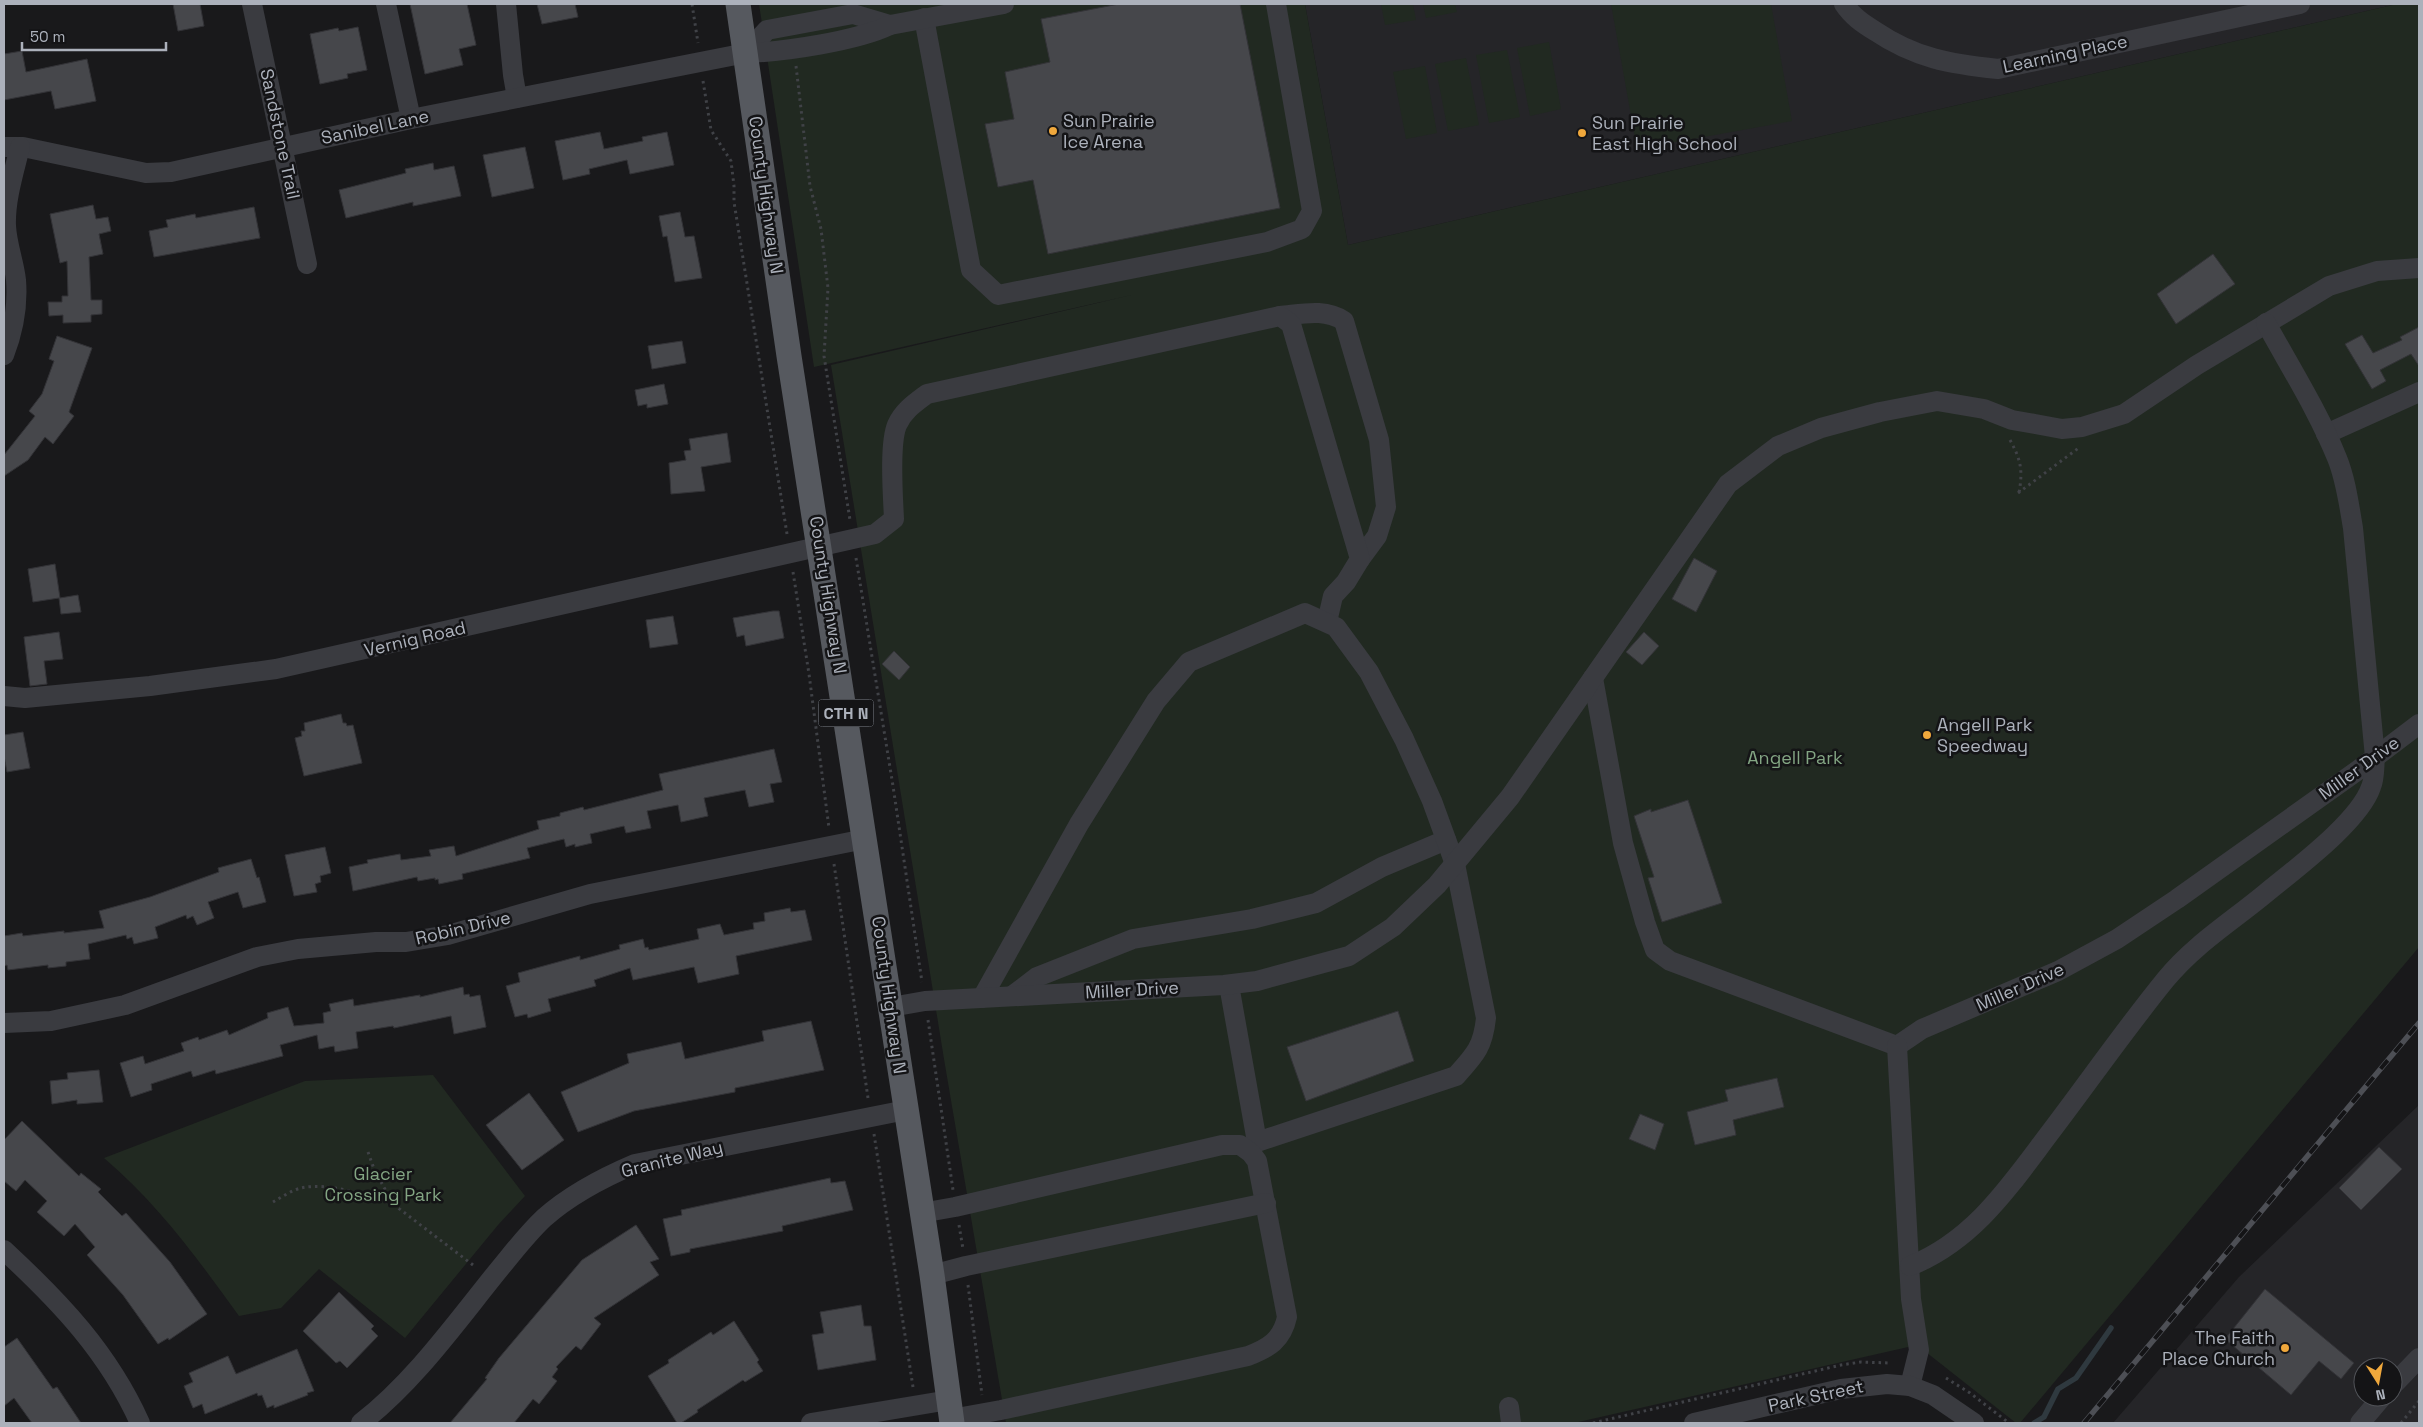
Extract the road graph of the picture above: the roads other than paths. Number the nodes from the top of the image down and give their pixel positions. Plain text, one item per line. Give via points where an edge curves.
1 (252, 4) edge
2 (386, 4) edge
3 (506, 4) edge
4 (738, 4) edge
5 (1004, 4) edge
6 (1276, 4) edge
7 (1844, 4) edge
8 (2300, 4) edge
9 (924, 18) junction
10 (890, 25) junction
11 (746, 53) junction
12 (517, 98) junction
13 (411, 119) junction
14 (12, 147) edge
15 (282, 147) junction
16 (307, 264) dead end
17 (2419, 268) edge
18 (1280, 316) junction
19 (2266, 323) junction
20 (4, 355) edge
21 (2419, 392) edge
22 (2326, 434) junction
23 (821, 547) junction
24 (1360, 559) junction
25 (1326, 622) junction
26 (1593, 678) junction
27 (4, 696) edge
28 (2419, 724) edge
29 (2375, 757) junction
30 (865, 839) junction
31 (1446, 840) junction
32 (1454, 864) junction
33 (1229, 985) junction
34 (1012, 996) junction
35 (982, 998) junction
36 (890, 1007) junction
37 (4, 1022) edge
38 (1896, 1046) junction
39 (906, 1110) junction
40 (1266, 1203) junction
41 (921, 1213) junction
42 (4, 1250) edge
43 (1910, 1266) junction
44 (932, 1275) junction
45 (2419, 1358) edge
46 (2403, 1375) edge
47 (1910, 1386) junction
48 (2374, 1407) edge
49 (951, 1414) edge
50 (140, 1423) edge
51 (361, 1423) edge
52 (811, 1423) edge
53 (1694, 1423) edge
54 (1974, 1423) edge
55 (2360, 1423) edge

1 - 15 street, Sandstone Trail
2 - 13 street
3 - 12 street
4 - 11 main road, County Highway N / CTH N
5 - 9 street, Sanibel Lane
6 - 9 street via 1312,211 1302,229 1267,242 998,295 971,270
7 - 8 street, Learning Place via 1851,15 1908,50 1954,65 1998,69
9 - 10 street, Sanibel Lane
10 - 11 street, Sanibel Lane via 874,33 770,52
10 - 11 street via 853,14 767,30
11 - 12 street, Sanibel Lane
11 - 23 main road, County Highway N / CTH N via 788,347
12 - 13 street, Sanibel Lane
13 - 15 street, Sanibel Lane
14 - 15 street, Sanibel Lane via 146,174 171,172
14 - 20 street via 6,225 16,279 16,299 10,339
15 - 16 street, Sandstone Trail
17 - 19 street, Miller Drive via 2377,271 2328,286
18 - 23 street, Vernig Road via 927,394 908,408 896,426 892,464 894,519 875,534
18 - 24 street via 1290,324
18 - 24 street via 1317,312 1334,314 1344,321 1379,440 1386,507 1377,536
19 - 22 street
19 - 26 street, Miller Drive via 2124,414 2082,428 2062,429 2012,420 1984,409 1937,401 1822,428 1778,446 1728,484
21 - 22 street
22 - 29 street via 2338,459 2353,528
23 - 27 street, Vernig Road via 276,669 150,686 26,698
23 - 30 main road, County Highway N / CTH N
24 - 25 street via 1333,596
25 - 31 street via 1336,627 1369,672 1404,739
25 - 35 street via 1305,613 1190,662 1156,701 1079,824
26 - 32 street, Miller Drive via 1510,796
26 - 38 street via 1623,843 1655,950 1670,961
28 - 29 street, Miller Drive
29 - 38 street, Miller Drive via 2117,939 2058,971 1922,1029
29 - 43 street via 2372,786 2362,804 2332,837 2199,944 2166,979 1994,1207 1955,1242 1933,1257
30 - 36 main road, County Highway N / CTH N
30 - 37 street, Robin Drive via 590,894 448,935 406,942 298,949 257,957 125,1005 51,1021
31 - 32 street
31 - 34 street via 1382,867 1316,903 1252,919 1133,939 1037,977
32 - 33 street, Miller Drive via 1393,927 1348,956 1257,981
32 - 33 street via 1486,1018 1483,1039 1456,1076 1257,1142
33 - 34 street, Miller Drive
34 - 35 street, Miller Drive
35 - 36 street, Miller Drive via 925,1001
36 - 39 main road, County Highway N / CTH N
38 - 43 street
39 - 41 main road, County Highway N / CTH N
39 - 51 street, Granite Way via 636,1164 602,1178 544,1218 420,1367 390,1400
40 - 41 street via 1257,1161 1251,1153 1240,1145 1222,1145
40 - 44 street
40 - 49 street via 1287,1317 1282,1334 1272,1344 1248,1356 984,1413
41 - 44 main road, County Highway N / CTH N
42 - 50 street via 77,1323 109,1367
43 - 47 street via 1911,1299 1919,1350
44 - 49 main road, County Highway N / CTH N
45 - 46 street
47 - 53 street, Park Street via 1864,1385
47 - 54 street via 1933,1395
48 - 55 street
49 - 52 street

